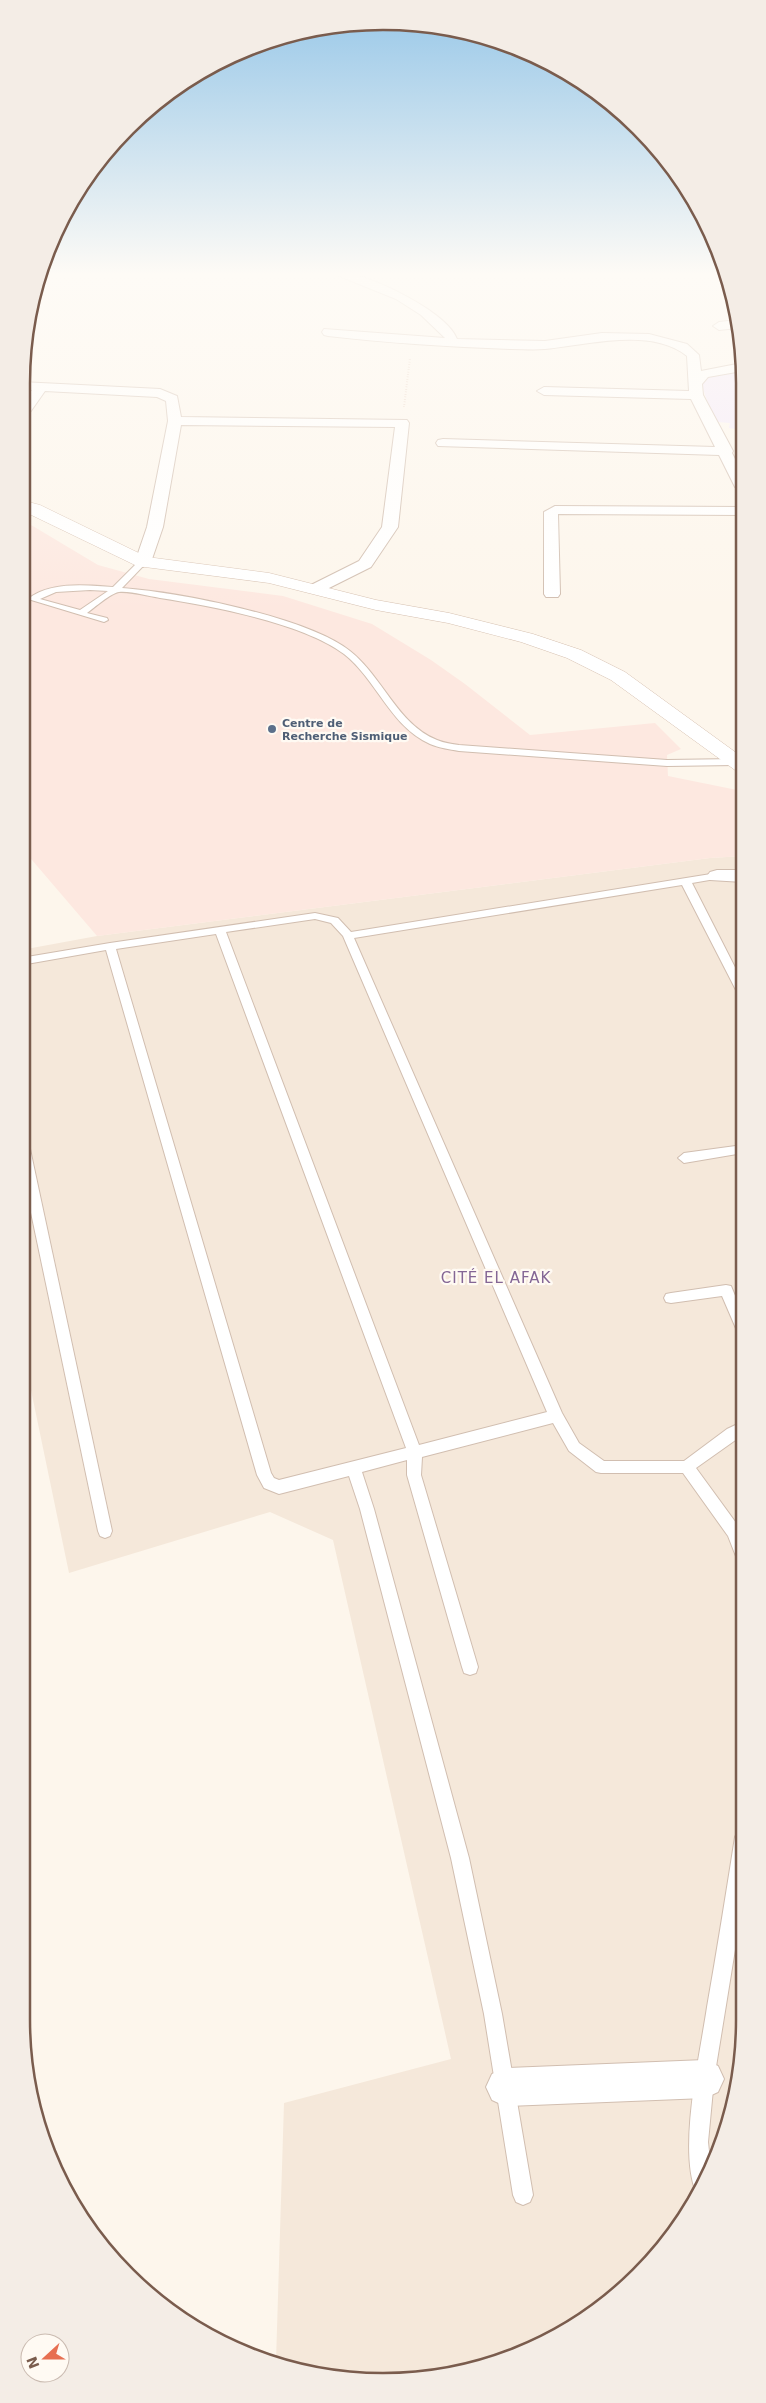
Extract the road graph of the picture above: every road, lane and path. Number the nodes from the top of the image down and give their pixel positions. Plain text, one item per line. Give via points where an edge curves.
1 (30, 386) edge
2 (406, 386) edge
3 (698, 386) edge
4 (41, 387) junction
5 (696, 389) junction
6 (544, 391) dead end
7 (30, 402) edge
8 (175, 421) junction
9 (402, 423) junction
10 (443, 443) dead end
11 (726, 451) junction
12 (736, 474) edge
13 (30, 507) edge
14 (736, 511) edge
15 (143, 562) junction
16 (315, 589) junction
17 (115, 590) junction
18 (552, 594) dead end
19 (81, 613) junction
20 (104, 620) dead end
21 (736, 762) edge
22 (736, 764) edge
23 (717, 876) joint
24 (736, 876) edge
25 (685, 880) junction
26 (219, 929) junction
27 (348, 936) junction
28 (110, 946) junction
29 (30, 960) edge
30 (736, 980) edge
31 (736, 1150) edge
32 (684, 1158) dead end
33 (30, 1177) edge
34 (672, 1298) dead end
35 (736, 1312) edge
36 (556, 1416) junction
37 (736, 1431) edge
38 (414, 1453) junction
39 (353, 1467) junction
40 (687, 1467) junction
41 (105, 1531) dead end
42 (736, 1537) edge
43 (470, 1667) dead end
44 (736, 1887) edge
45 (705, 2079) junction
46 (505, 2087) junction
47 (702, 2172) edge
48 (523, 2195) dead end

1 - 4 street
2 - 9 path
3 - 5 street
4 - 7 street
4 - 8 street via 160,393 172,399
5 - 6 street
5 - 11 street
8 - 9 street
8 - 15 street via 155,527
9 - 16 street via 390,526 365,564
10 - 11 street
11 - 12 street
13 - 15 street
14 - 18 street via 555,510 551,512
15 - 16 street via 269,578
15 - 17 lane
16 - 21 street via 449,618 574,654 618,676
17 - 19 lane
17 - 19 lane via 61,588 46,590 32,599
17 - 22 lane via 175,596 216,605 302,629 334,644 354,657 414,730 433,742 499,752 667,763
19 - 20 lane
23 - 24 street
23 - 25 lane
25 - 27 lane
25 - 30 lane
26 - 27 lane via 315,916 338,921
26 - 28 lane
26 - 38 lane
27 - 36 lane
28 - 29 lane
28 - 39 lane via 264,1475 269,1483 279,1487
31 - 32 lane
33 - 41 lane
34 - 35 lane via 726,1290
36 - 38 lane
36 - 40 lane via 574,1447 601,1467
37 - 40 lane
38 - 39 lane
38 - 43 lane via 414,1475
39 - 46 lane via 368,1509 460,1858
40 - 42 lane
44 - 45 lane
45 - 46 street
45 - 47 lane via 698,2142
46 - 48 lane

